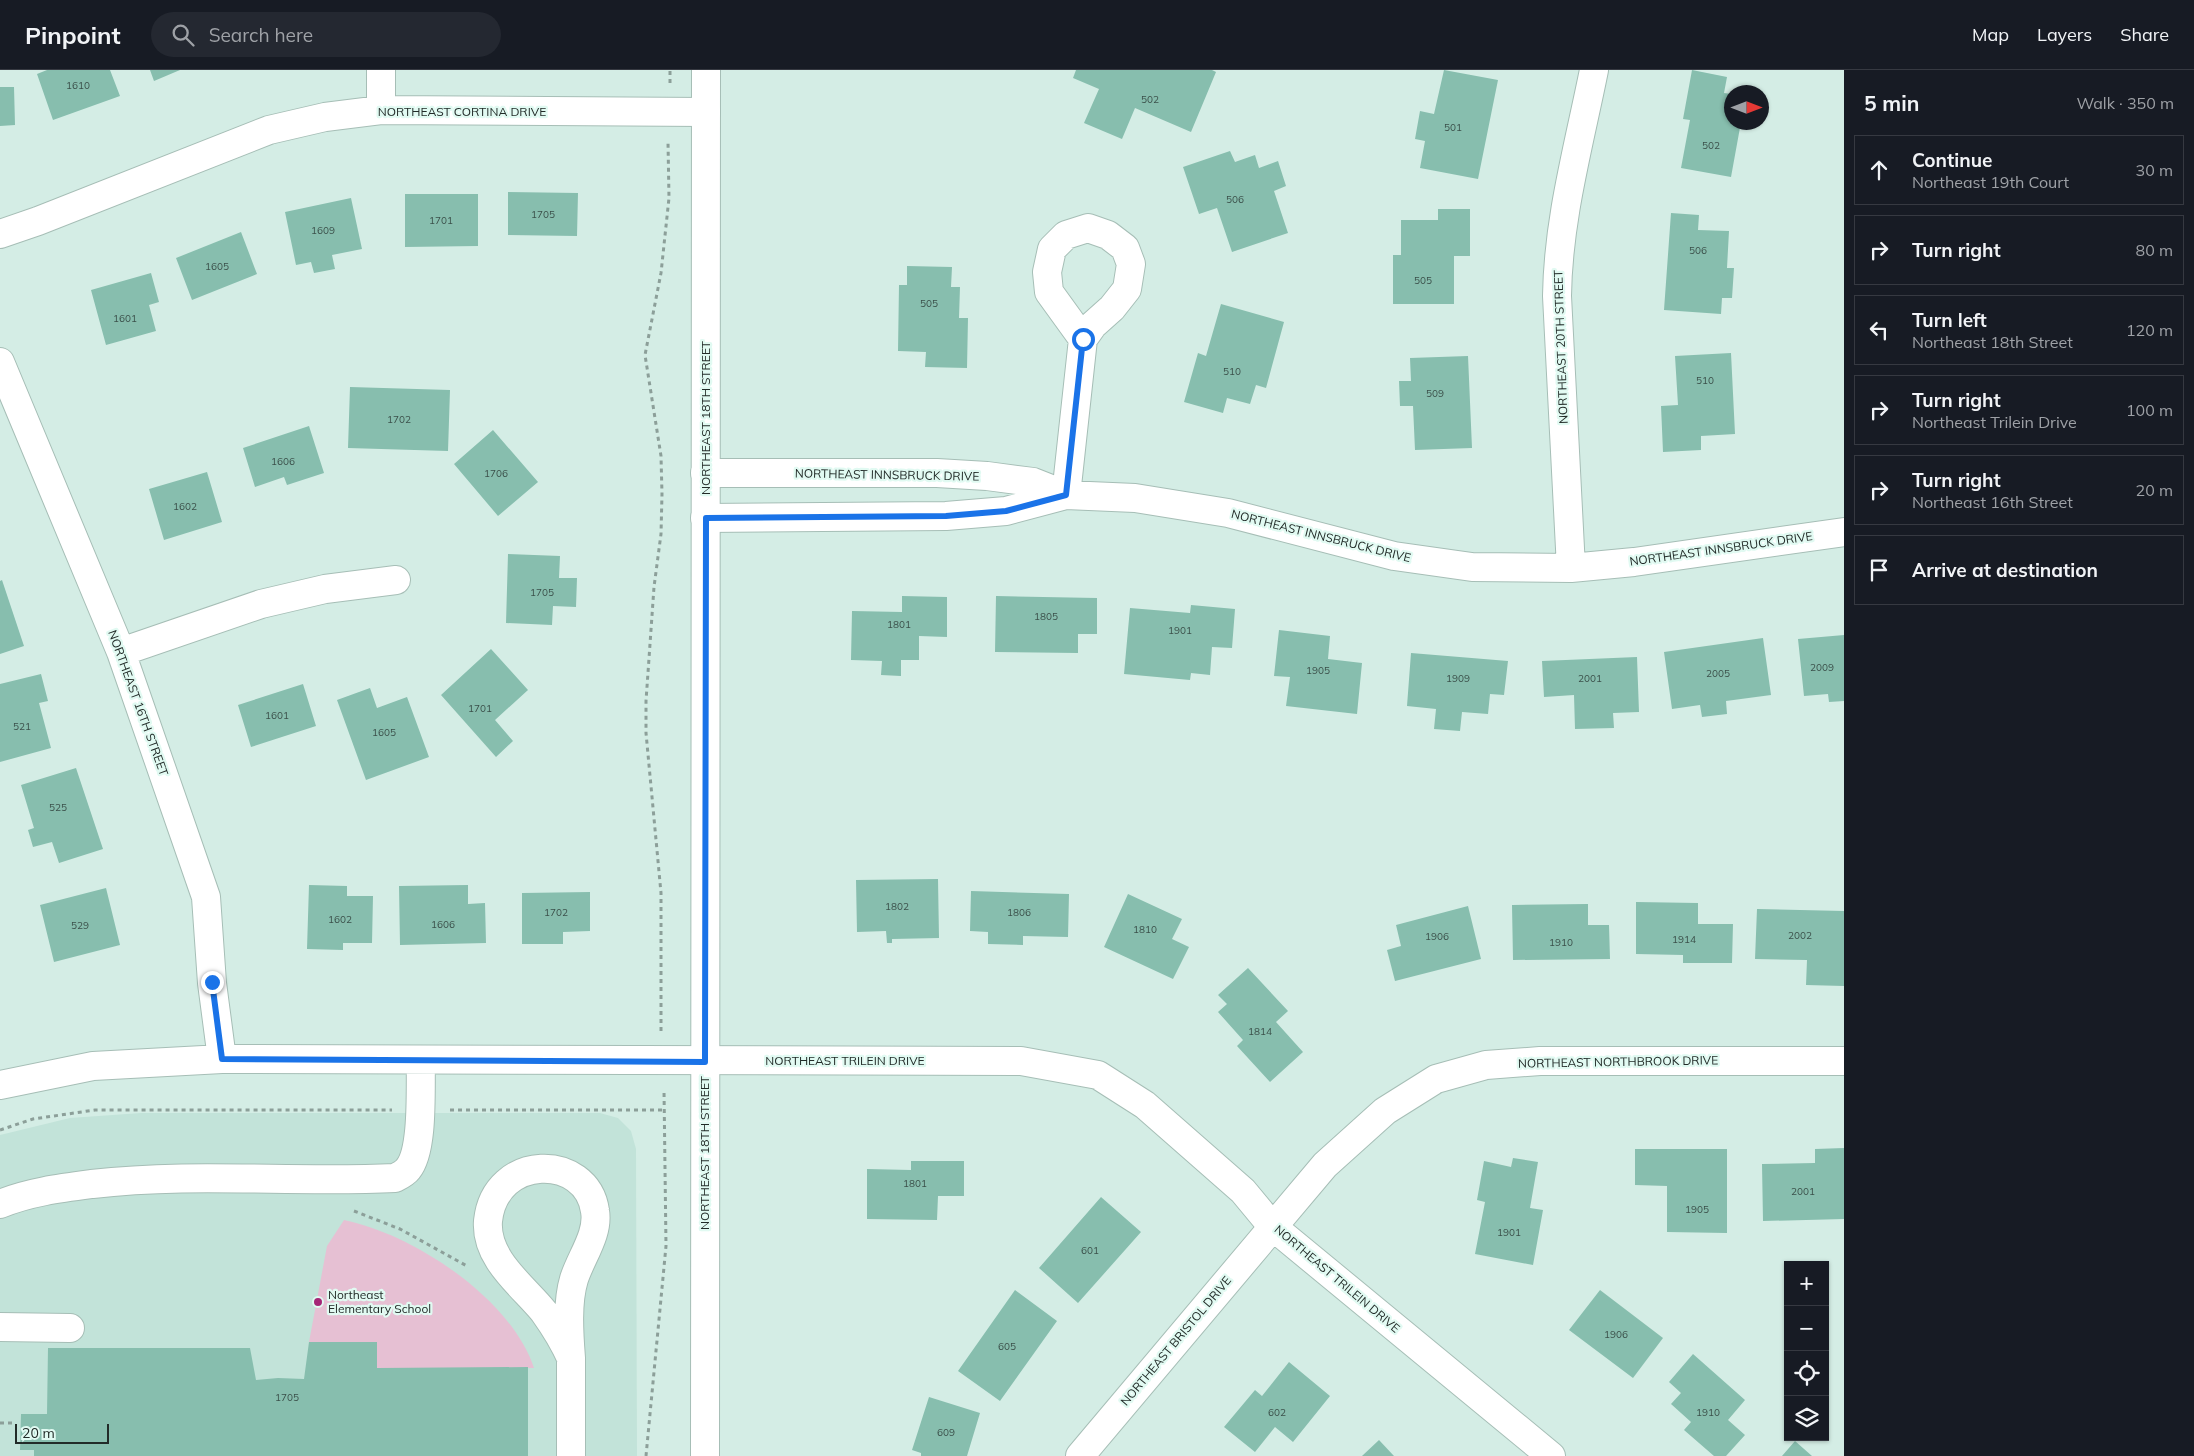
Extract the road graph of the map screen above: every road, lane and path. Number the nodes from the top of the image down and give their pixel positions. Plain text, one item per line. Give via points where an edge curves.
1 (381, 70) edge
2 (670, 70) edge
3 (706, 70) edge
4 (1594, 70) edge
5 (381, 110) junction
6 (669, 112) junction
7 (706, 112) junction
8 (0, 234) edge
9 (1083, 339) dead end
10 (0, 362) edge
11 (706, 473) junction
12 (947, 474) junction
13 (1066, 495) junction
14 (946, 516) junction
15 (706, 518) junction
16 (1844, 532) edge
17 (1571, 568) junction
18 (396, 580) dead end
19 (121, 652) junction
20 (222, 1059) junction
21 (420, 1060) junction
22 (662, 1061) junction
23 (1844, 1061) edge
24 (705, 1062) junction
25 (0, 1086) edge
26 (419, 1110) junction
27 (665, 1110) junction
28 (0, 1130) edge
29 (0, 1204) edge
30 (353, 1211) dead end
31 (1272, 1226) junction
32 (469, 1268) dead end
33 (0, 1327) edge
34 (70, 1328) dead end
35 (571, 1358) junction
36 (0, 1423) edge
37 (15, 1423) dead end
38 (571, 1456) edge
39 (646, 1456) edge
40 (705, 1456) edge
41 (1080, 1456) edge
42 (1551, 1456) edge

1 - 5 street
2 - 6 path
3 - 7 street, NORTHEAST 18TH STREET
4 - 17 street, NORTHEAST 20TH STREET via 1557,259
5 - 6 street, NORTHEAST CORTINA DRIVE
5 - 8 street, NORTHEAST CORTINA DRIVE via 325,117 269,130
6 - 7 street, NORTHEAST CORTINA DRIVE
6 - 22 path via 669,198 661,273 645,355 660,456 662,494 646,733 661,893
7 - 11 street, NORTHEAST 18TH STREET
9 - 13 street
10 - 19 street, NORTHEAST 16TH STREET
11 - 12 street, NORTHEAST INNSBRUCK DRIVE
11 - 15 street, NORTHEAST 18TH STREET
12 - 13 street, NORTHEAST INNSBRUCK DRIVE via 1033,482
12 - 14 street
13 - 14 street, NORTHEAST INNSBRUCK DRIVE via 1006,511
13 - 17 street, NORTHEAST INNSBRUCK DRIVE via 1135,498 1228,513 1394,556 1472,567
14 - 15 street, NORTHEAST INNSBRUCK DRIVE
15 - 24 street, NORTHEAST 18TH STREET
16 - 17 street, NORTHEAST INNSBRUCK DRIVE
18 - 19 street via 325,589 261,604
19 - 20 street, NORTHEAST 16TH STREET via 206,897
20 - 21 street, NORTHEAST TRILEIN DRIVE
20 - 25 street, NORTHEAST TRILEIN DRIVE via 93,1066
21 - 22 street, NORTHEAST TRILEIN DRIVE
21 - 26 street
22 - 24 street, NORTHEAST TRILEIN DRIVE
22 - 27 path
23 - 31 street, NORTHEAST NORTHBROOK DRIVE via 1540,1061 1486,1065 1436,1079 1385,1111 1338,1153
24 - 31 street, NORTHEAST TRILEIN DRIVE via 1021,1061 1098,1074 1145,1105 1243,1191
24 - 40 street, NORTHEAST 18TH STREET
26 - 27 path
26 - 28 path via 95,1110 32,1119
26 - 29 street via 415,1155 408,1169 395,1178 242,1177 116,1182 56,1189
27 - 39 path via 665,1265
30 - 32 path via 400,1229
31 - 41 street, NORTHEAST BRISTOL DRIVE
31 - 42 street, NORTHEAST TRILEIN DRIVE
33 - 34 street
35 - 35 street via 570,1310 574,1280 594,1228 596,1212 590,1193 581,1182 561,1171 539,1168 518,1173 502,1185 492,1203 489,1240 502,1264 543,1312
35 - 38 street
36 - 37 path

